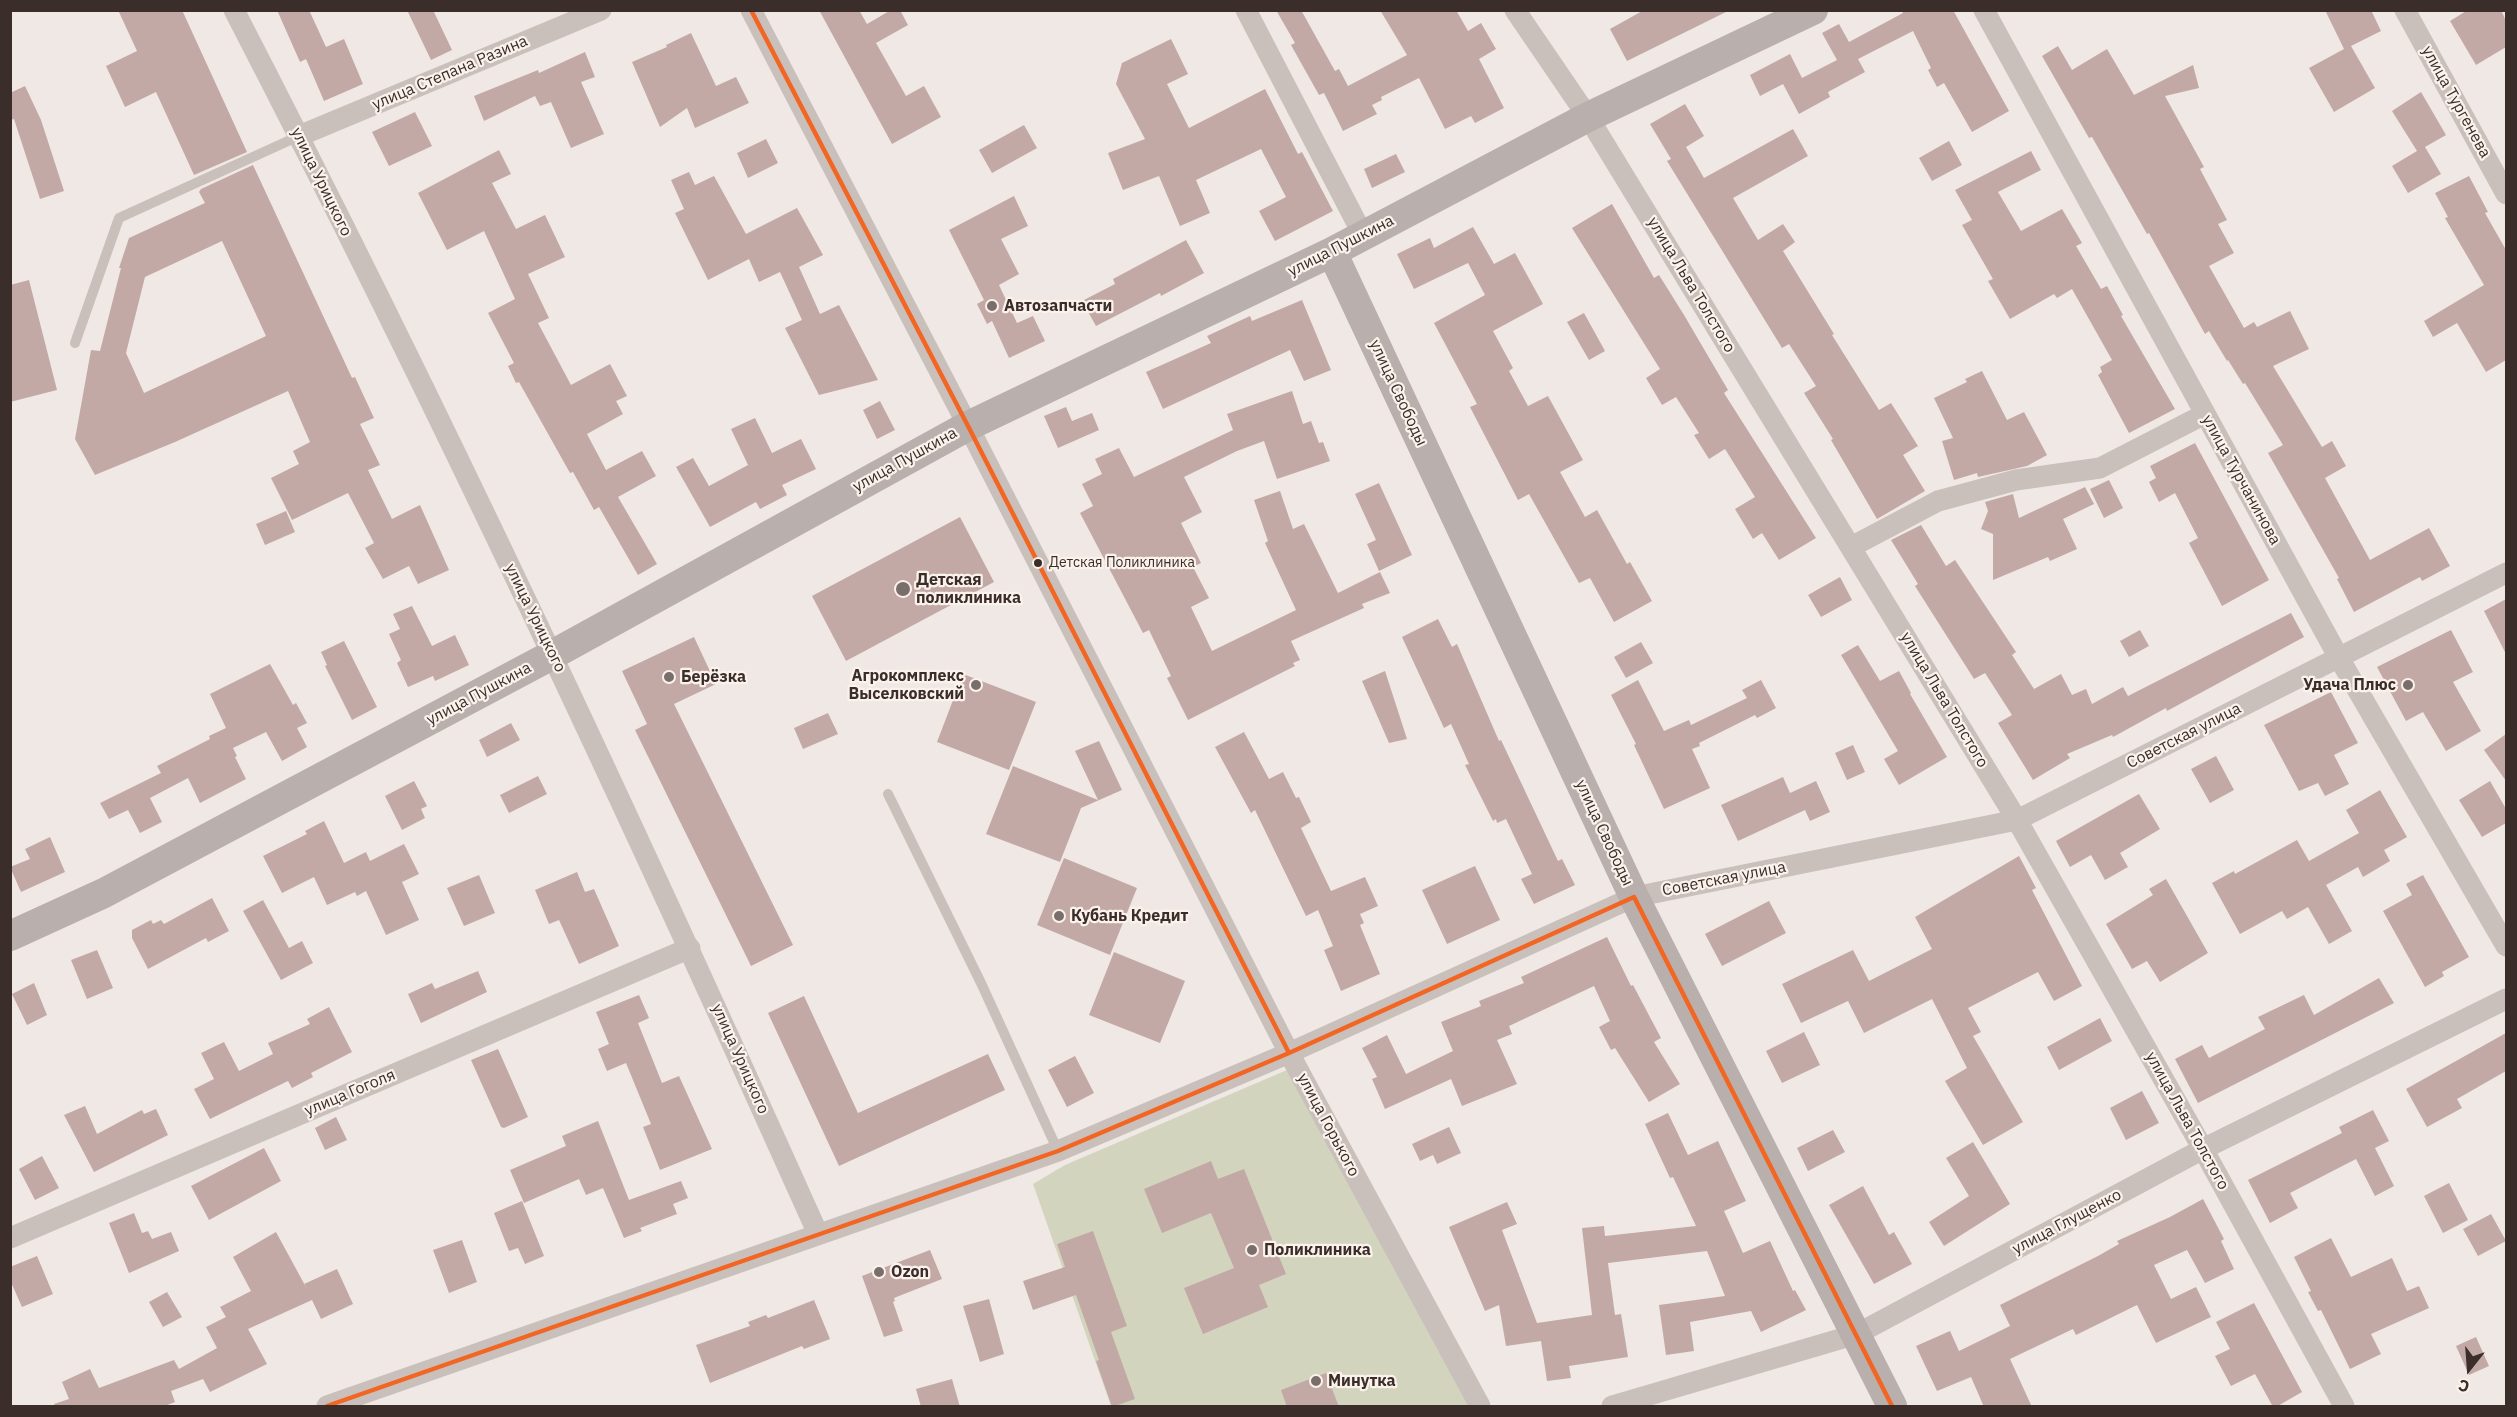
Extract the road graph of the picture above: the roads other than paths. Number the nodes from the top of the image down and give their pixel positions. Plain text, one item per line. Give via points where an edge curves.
1 (234, 10) edge
2 (601, 10) edge
3 (750, 10) edge
4 (1246, 10) edge
5 (1515, 10) edge
6 (1814, 10) edge
7 (1983, 10) edge
8 (2405, 10) edge
9 (1588, 117) junction
10 (299, 136) junction
11 (2506, 194) edge
12 (1363, 235) junction
13 (1332, 252) junction
14 (75, 343) dead end
15 (2205, 414) junction
16 (968, 426) junction
17 (1851, 547) junction
18 (2506, 573) edge
19 (552, 654) junction
20 (2339, 658) junction
21 (888, 794) dead end
22 (2018, 820) junction
23 (1634, 897) junction
24 (10, 936) edge
25 (2506, 946) edge
26 (690, 948) junction
27 (2506, 999) edge
28 (1289, 1053) junction
29 (2203, 1149) junction
30 (1058, 1151) junction
31 (818, 1234) junction
32 (10, 1238) edge
33 (1857, 1334) junction
34 (333, 1405) edge
35 (1480, 1407) edge
36 (1612, 1407) edge
37 (1892, 1407) edge
38 (2344, 1407) edge

1 - 10 street, улица Урицкого
2 - 10 street, улица Степана Разина
3 - 16 street, улица Горького
4 - 12 street
5 - 9 street, улица Льва Толстого
6 - 9 main road, улица Пушкина
7 - 15 street, улица Турчанинова
8 - 11 street, улица Тургенева
9 - 12 main road, улица Пушкина
9 - 17 street, улица Льва Толстого
10 - 14 lane via 118,218
10 - 19 street, улица Урицкого
12 - 13 main road, улица Пушкина
13 - 16 main road, улица Пушкина
13 - 23 main road, улица Свободы
15 - 17 street via 2100,468 2016,480 1938,501
15 - 20 street, улица Турчанинова
16 - 19 main road, улица Пушкина
16 - 28 street, улица Горького
17 - 22 street, улица Льва Толстого
18 - 20 street, Советская улица
19 - 24 main road, улица Пушкина via 104,894
19 - 26 street, улица Урицкого
20 - 22 street, Советская улица
20 - 25 street, улица Турчанинова
21 - 30 lane
22 - 23 street, Советская улица
22 - 29 street, улица Льва Толстого
23 - 28 street, Советская улица
23 - 33 main road, улица Свободы
26 - 31 street, улица Урицкого
26 - 32 street, улица Гоголя
27 - 29 street, улица Глущенко
28 - 30 street, Советская улица
28 - 35 street, улица Горького
29 - 33 street, улица Глущенко
29 - 38 street, улица Льва Толстого
30 - 31 street, Советская улица
31 - 34 street, Советская улица
33 - 36 street, улица Глущенко
33 - 37 main road, улица Свободы

